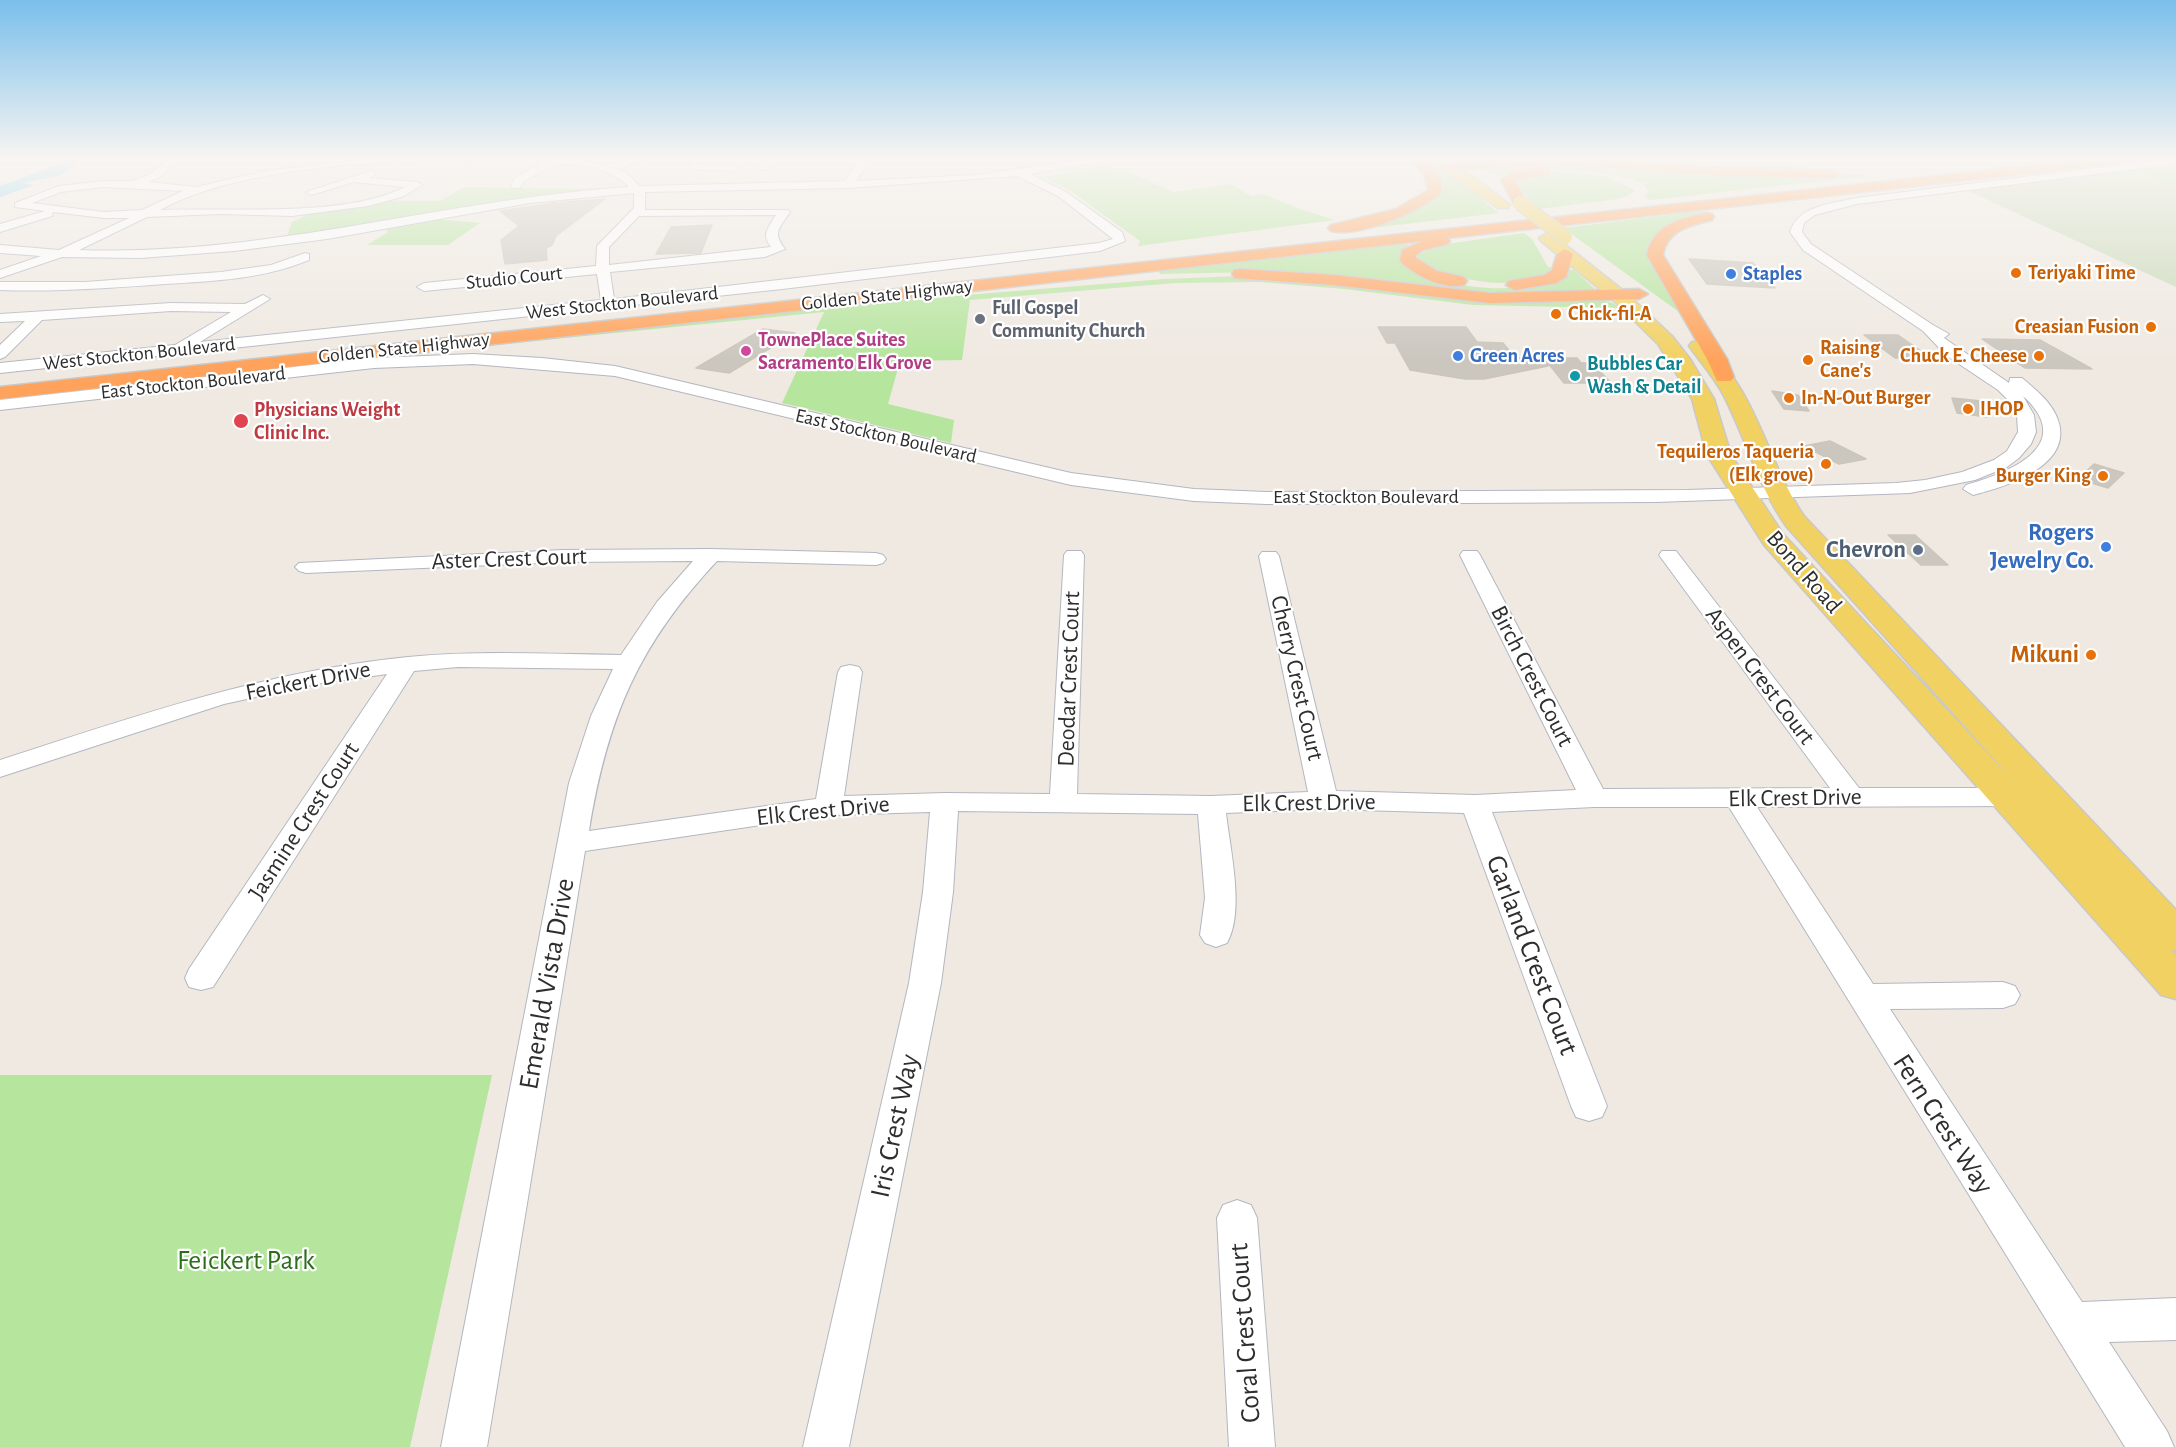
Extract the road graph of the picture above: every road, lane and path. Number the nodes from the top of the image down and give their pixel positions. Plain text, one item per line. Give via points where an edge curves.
1 (122, 226) edge
2 (381, 226) edge
3 (623, 226) edge
4 (775, 226) edge
5 (1105, 226) edge
6 (1342, 226) edge
7 (1452, 226) edge
8 (1515, 226) junction
9 (1519, 226) edge
10 (1530, 226) edge
11 (1544, 226) edge
12 (1681, 226) edge
13 (1797, 226) edge
14 (1319, 230) dead end
15 (1274, 236) dead end
16 (1565, 245) junction
17 (0, 249) edge
18 (201, 249) junction
19 (59, 253) junction
20 (305, 256) dead end
21 (604, 269) junction
22 (0, 274) edge
23 (90, 274) dead end
24 (170, 280) junction
25 (71, 285) junction
26 (0, 286) edge
27 (424, 287) dead end
28 (869, 289) junction
29 (1629, 295) junction
30 (263, 299) dead end
31 (608, 304) junction
32 (804, 304) junction
33 (246, 308) junction
34 (37, 317) junction
35 (0, 318) edge
36 (1928, 328) junction
37 (174, 351) junction
38 (0, 354) edge
39 (0, 368) edge
40 (1724, 377) junction
41 (0, 382) edge
42 (0, 393) edge
43 (0, 405) edge
44 (2027, 434) junction
45 (2022, 473) junction
46 (1742, 494) junction
47 (1776, 494) junction
48 (711, 555) junction
49 (1074, 555) dead end
50 (1470, 555) dead end
51 (1669, 555) dead end
52 (1269, 556) dead end
53 (876, 560) dead end
54 (306, 567) dead end
55 (626, 662) junction
56 (406, 664) junction
57 (850, 672) dead end
58 (0, 769) edge
59 (1851, 797) junction
60 (2006, 797) junction
61 (1594, 798) junction
62 (2048, 798) junction
63 (1738, 799) junction
64 (1324, 800) junction
65 (945, 802) junction
66 (1064, 804) junction
67 (1475, 804) junction
68 (1211, 805) junction
69 (829, 806) junction
70 (573, 843) junction
71 (1216, 935) dead end
72 (2176, 936) edge
73 (201, 978) dead end
74 (2176, 982) edge
75 (2003, 995) dead end
76 (1862, 997) junction
77 (1589, 1106) dead end
78 (1237, 1218) dead end
79 (2176, 1320) edge
80 (2071, 1323) junction
81 (464, 1447) edge
82 (826, 1447) edge
83 (1252, 1447) edge
84 (2151, 1447) edge

1 - 19 street
2 - 18 street
3 - 21 street via 603,246
4 - 21 street, Studio Court via 771,239 779,249 773,251
5 - 31 street, West Stockton Boulevard via 1118,235 1119,241
6 - 14 highway
7 - 28 highway, Golden State Highway
8 - 9 highway, Golden State Highway
8 - 16 highway via 1417,247 1408,253 1408,261 1416,268 1455,281 1508,285 1550,279 1560,273
8 - 32 highway, Golden State Highway
10 - 16 main road, Bond Road
11 - 16 main road, bridge
12 - 40 highway via 1666,233 1657,244 1655,255
13 - 36 street, East Stockton Boulevard via 1796,232 1807,246
15 - 28 highway
16 - 29 main road, Bond Road
17 - 19 street
18 - 19 street
18 - 24 street
19 - 22 street
20 - 24 street via 263,270
21 - 27 street, Studio Court
21 - 31 street
23 - 25 street
24 - 25 street
25 - 26 street
28 - 41 highway, Golden State Highway
29 - 32 highway via 1490,298 1311,278 1223,273
29 - 40 main road, Bond Road via 1696,343
29 - 46 main road, Bond Road via 1680,358 1703,399 1719,454
30 - 33 street
31 - 37 street, West Stockton Boulevard
32 - 42 highway, Golden State Highway
33 - 34 street via 171,307
33 - 37 street
34 - 35 street
34 - 38 street
36 - 44 street, East Stockton Boulevard via 1934,339 1996,380 2016,400 2024,412
36 - 45 street, East Stockton Boulevard via 1954,339 2013,379 2047,413 2051,441 2044,454
37 - 39 street, West Stockton Boulevard
40 - 47 main road, Bond Road
43 - 46 street, East Stockton Boulevard via 375,363 521,361 615,371 1036,472 1183,494 1266,498
44 - 45 street via 2038,441 2016,465
44 - 47 street, East Stockton Boulevard via 2019,449 2007,459 1951,481 1892,489
45 - 47 street, East Stockton Boulevard via 1964,491 1914,498 1819,500
46 - 47 street, East Stockton Boulevard
46 - 60 main road, Bond Road via 1773,539
47 - 62 main road, Bond Road via 1815,545
48 - 53 street, Aster Crest Court
48 - 54 street, Aster Crest Court via 542,557
48 - 55 street, Emerald Vista Drive via 663,607
49 - 66 street, Deodar Crest Court
50 - 61 street, Birch Crest Court
51 - 59 street, Aspen Crest Court
52 - 64 street, Cherry Crest Court
55 - 56 street, Feickert Drive via 504,659
55 - 70 street, Emerald Vista Drive via 596,733
56 - 58 street, Feickert Drive via 316,677 218,698
56 - 73 street, Jasmine Crest Court
57 - 69 street
59 - 60 street, Elk Crest Drive
59 - 63 street, Elk Crest Drive
60 - 62 street, Elk Crest Drive
60 - 74 main road, Bond Road
61 - 63 street, Elk Crest Drive
61 - 67 street, Elk Crest Drive
62 - 72 main road, Bond Road
63 - 76 street, Fern Crest Way
64 - 67 street, Elk Crest Drive
64 - 68 street, Elk Crest Drive
65 - 66 street, Elk Crest Drive
65 - 69 street, Elk Crest Drive
65 - 82 street, Iris Crest Way via 939,892 925,983
66 - 68 street, Elk Crest Drive
67 - 77 street, Garland Crest Court
68 - 71 street via 1220,898
69 - 70 street, Elk Crest Drive
70 - 81 street, Emerald Vista Drive
75 - 76 street
76 - 80 street, Fern Crest Way
78 - 83 street, Coral Crest Court
79 - 80 street
80 - 84 street, Fern Crest Way

